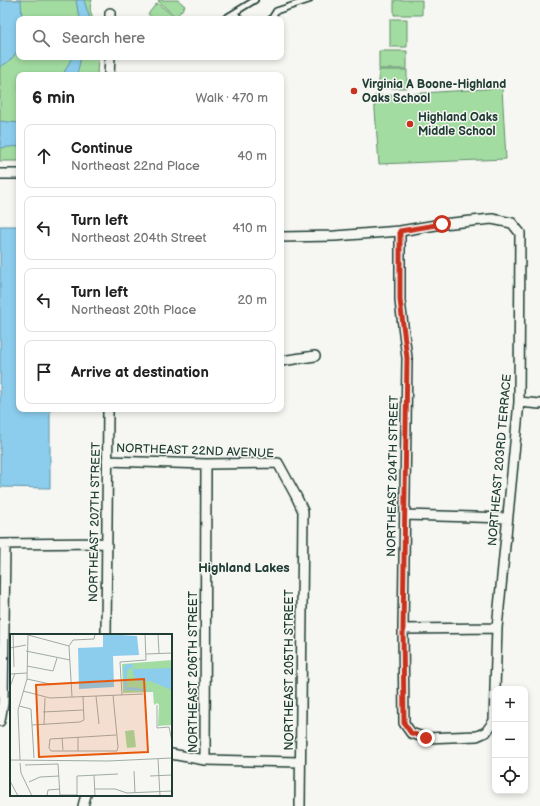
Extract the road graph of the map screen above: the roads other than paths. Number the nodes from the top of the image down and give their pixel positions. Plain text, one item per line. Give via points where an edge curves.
1 (255, 0) edge
2 (309, 0) edge
3 (235, 13) junction
4 (230, 16) edge
5 (238, 16) edge
6 (273, 16) edge
7 (110, 60) edge
8 (109, 72) edge
9 (0, 174) edge
10 (16, 174) edge
11 (400, 231) junction
12 (284, 237) edge
13 (315, 356) dead end
14 (284, 361) edge
15 (519, 402) junction
16 (540, 404) edge
17 (108, 412) edge
18 (108, 461) junction
19 (206, 464) junction
20 (303, 511) joint
21 (405, 515) junction
22 (507, 518) junction
23 (107, 543) junction
24 (2, 544) edge
25 (497, 628) junction
26 (403, 629) junction
27 (106, 634) edge
28 (495, 686) edge
29 (0, 721) edge
30 (493, 722) edge
31 (172, 754) edge
32 (205, 760) junction
33 (300, 762) junction
34 (86, 796) edge
35 (83, 806) edge
36 (300, 806) edge

1 - 3 lane
2 - 6 lane via 276,11
3 - 4 lane
3 - 5 lane
7 - 8 street
9 - 10 street
11 - 12 street
11 - 15 street, NORTHEAST 203RD TERRACE via 492,219 512,223 520,233
11 - 21 street, NORTHEAST 204TH STREET via 400,300 407,358
13 - 14 street
15 - 16 street
15 - 22 street, NORTHEAST 203RD TERRACE
17 - 18 street, NORTHEAST 207TH STREET
18 - 19 street, NORTHEAST 22ND AVENUE
18 - 23 street, NORTHEAST 207TH STREET
19 - 20 street, NORTHEAST 22ND AVENUE via 278,463
19 - 32 street, NORTHEAST 206TH STREET
20 - 33 street, NORTHEAST 205TH STREET
21 - 22 street
21 - 26 street, NORTHEAST 204TH STREET
22 - 25 street, NORTHEAST 203RD TERRACE
23 - 24 street
23 - 27 street, NORTHEAST 207TH STREET
24 - 29 street via 3,703
25 - 26 street
25 - 28 street, NORTHEAST 203RD TERRACE
26 - 30 street, NORTHEAST 204TH STREET via 404,723 411,733 426,738 477,736 486,732
31 - 32 street
32 - 33 street
33 - 36 street, NORTHEAST 205TH STREET
34 - 35 street

